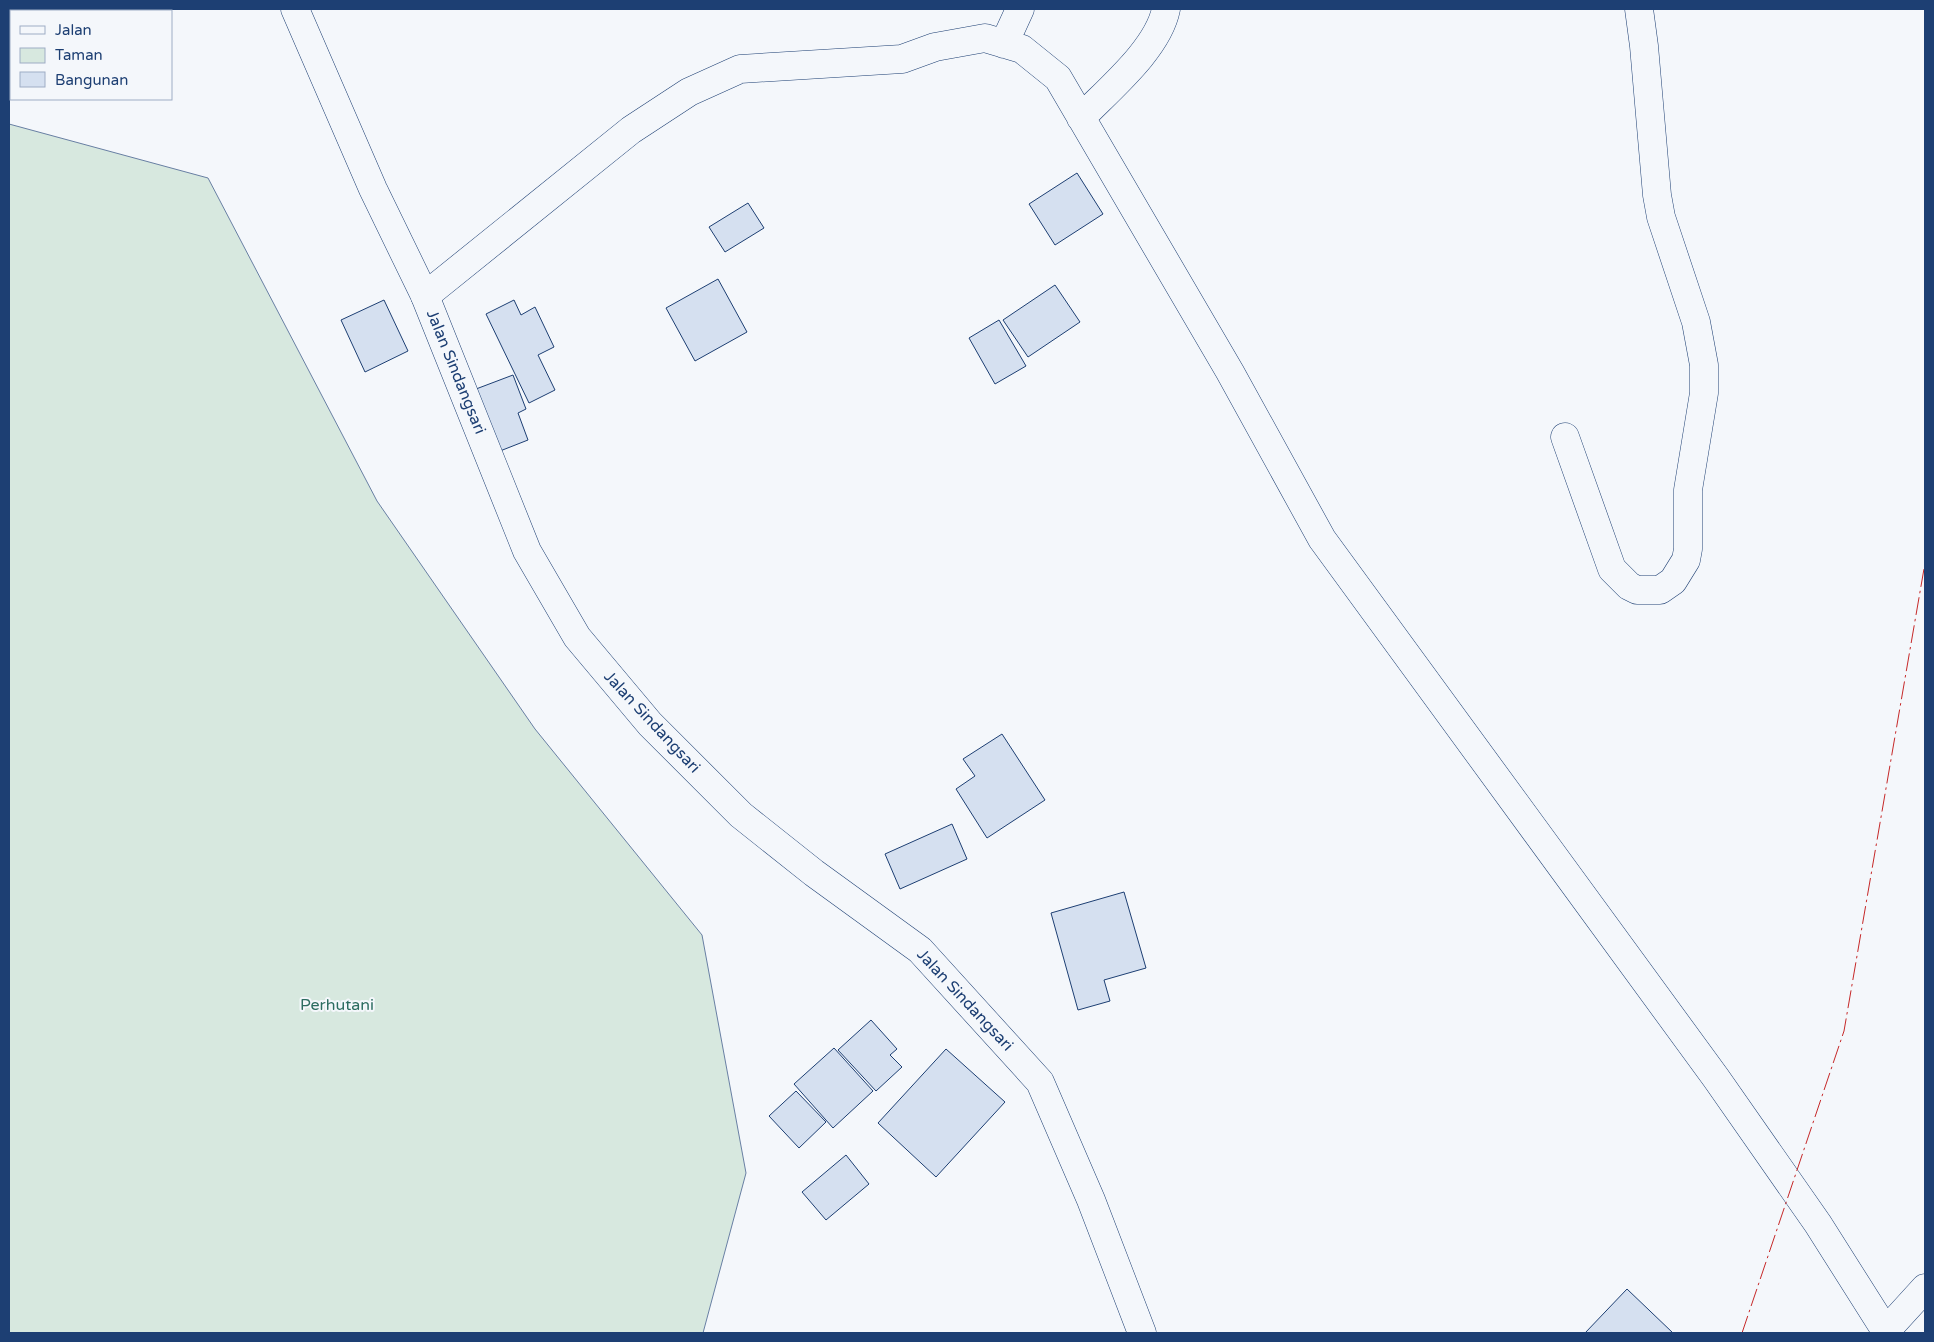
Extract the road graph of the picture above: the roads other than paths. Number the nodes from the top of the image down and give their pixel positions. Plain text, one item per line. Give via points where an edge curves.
1 (295, 9) edge
2 (1020, 9) edge
3 (1166, 9) edge
4 (1639, 9) edge
5 (1004, 44) junction
6 (1081, 118) junction
7 (425, 296) junction
8 (1566, 437) dead end
9 (1925, 1288) edge
10 (1142, 1333) edge
11 (1886, 1333) edge

1 - 7 street, Jalan Sindangsari via 373,189
2 - 5 street
3 - 6 street via 1156,35
4 - 8 street via 1660,210 1696,322 1704,365 1704,393 1688,484 1686,560 1673,581 1660,590 1637,590 1612,569
5 - 6 street via 1022,49 1058,78
5 - 7 street via 985,38 935,47 902,59 740,69 689,92 631,130
6 - 11 street via 1230,372 1322,538 1716,1078 1818,1224
7 - 10 street, Jalan Sindangsari via 527,551 577,637 650,724 741,815 920,950 1040,1082 1095,1210
9 - 11 street

